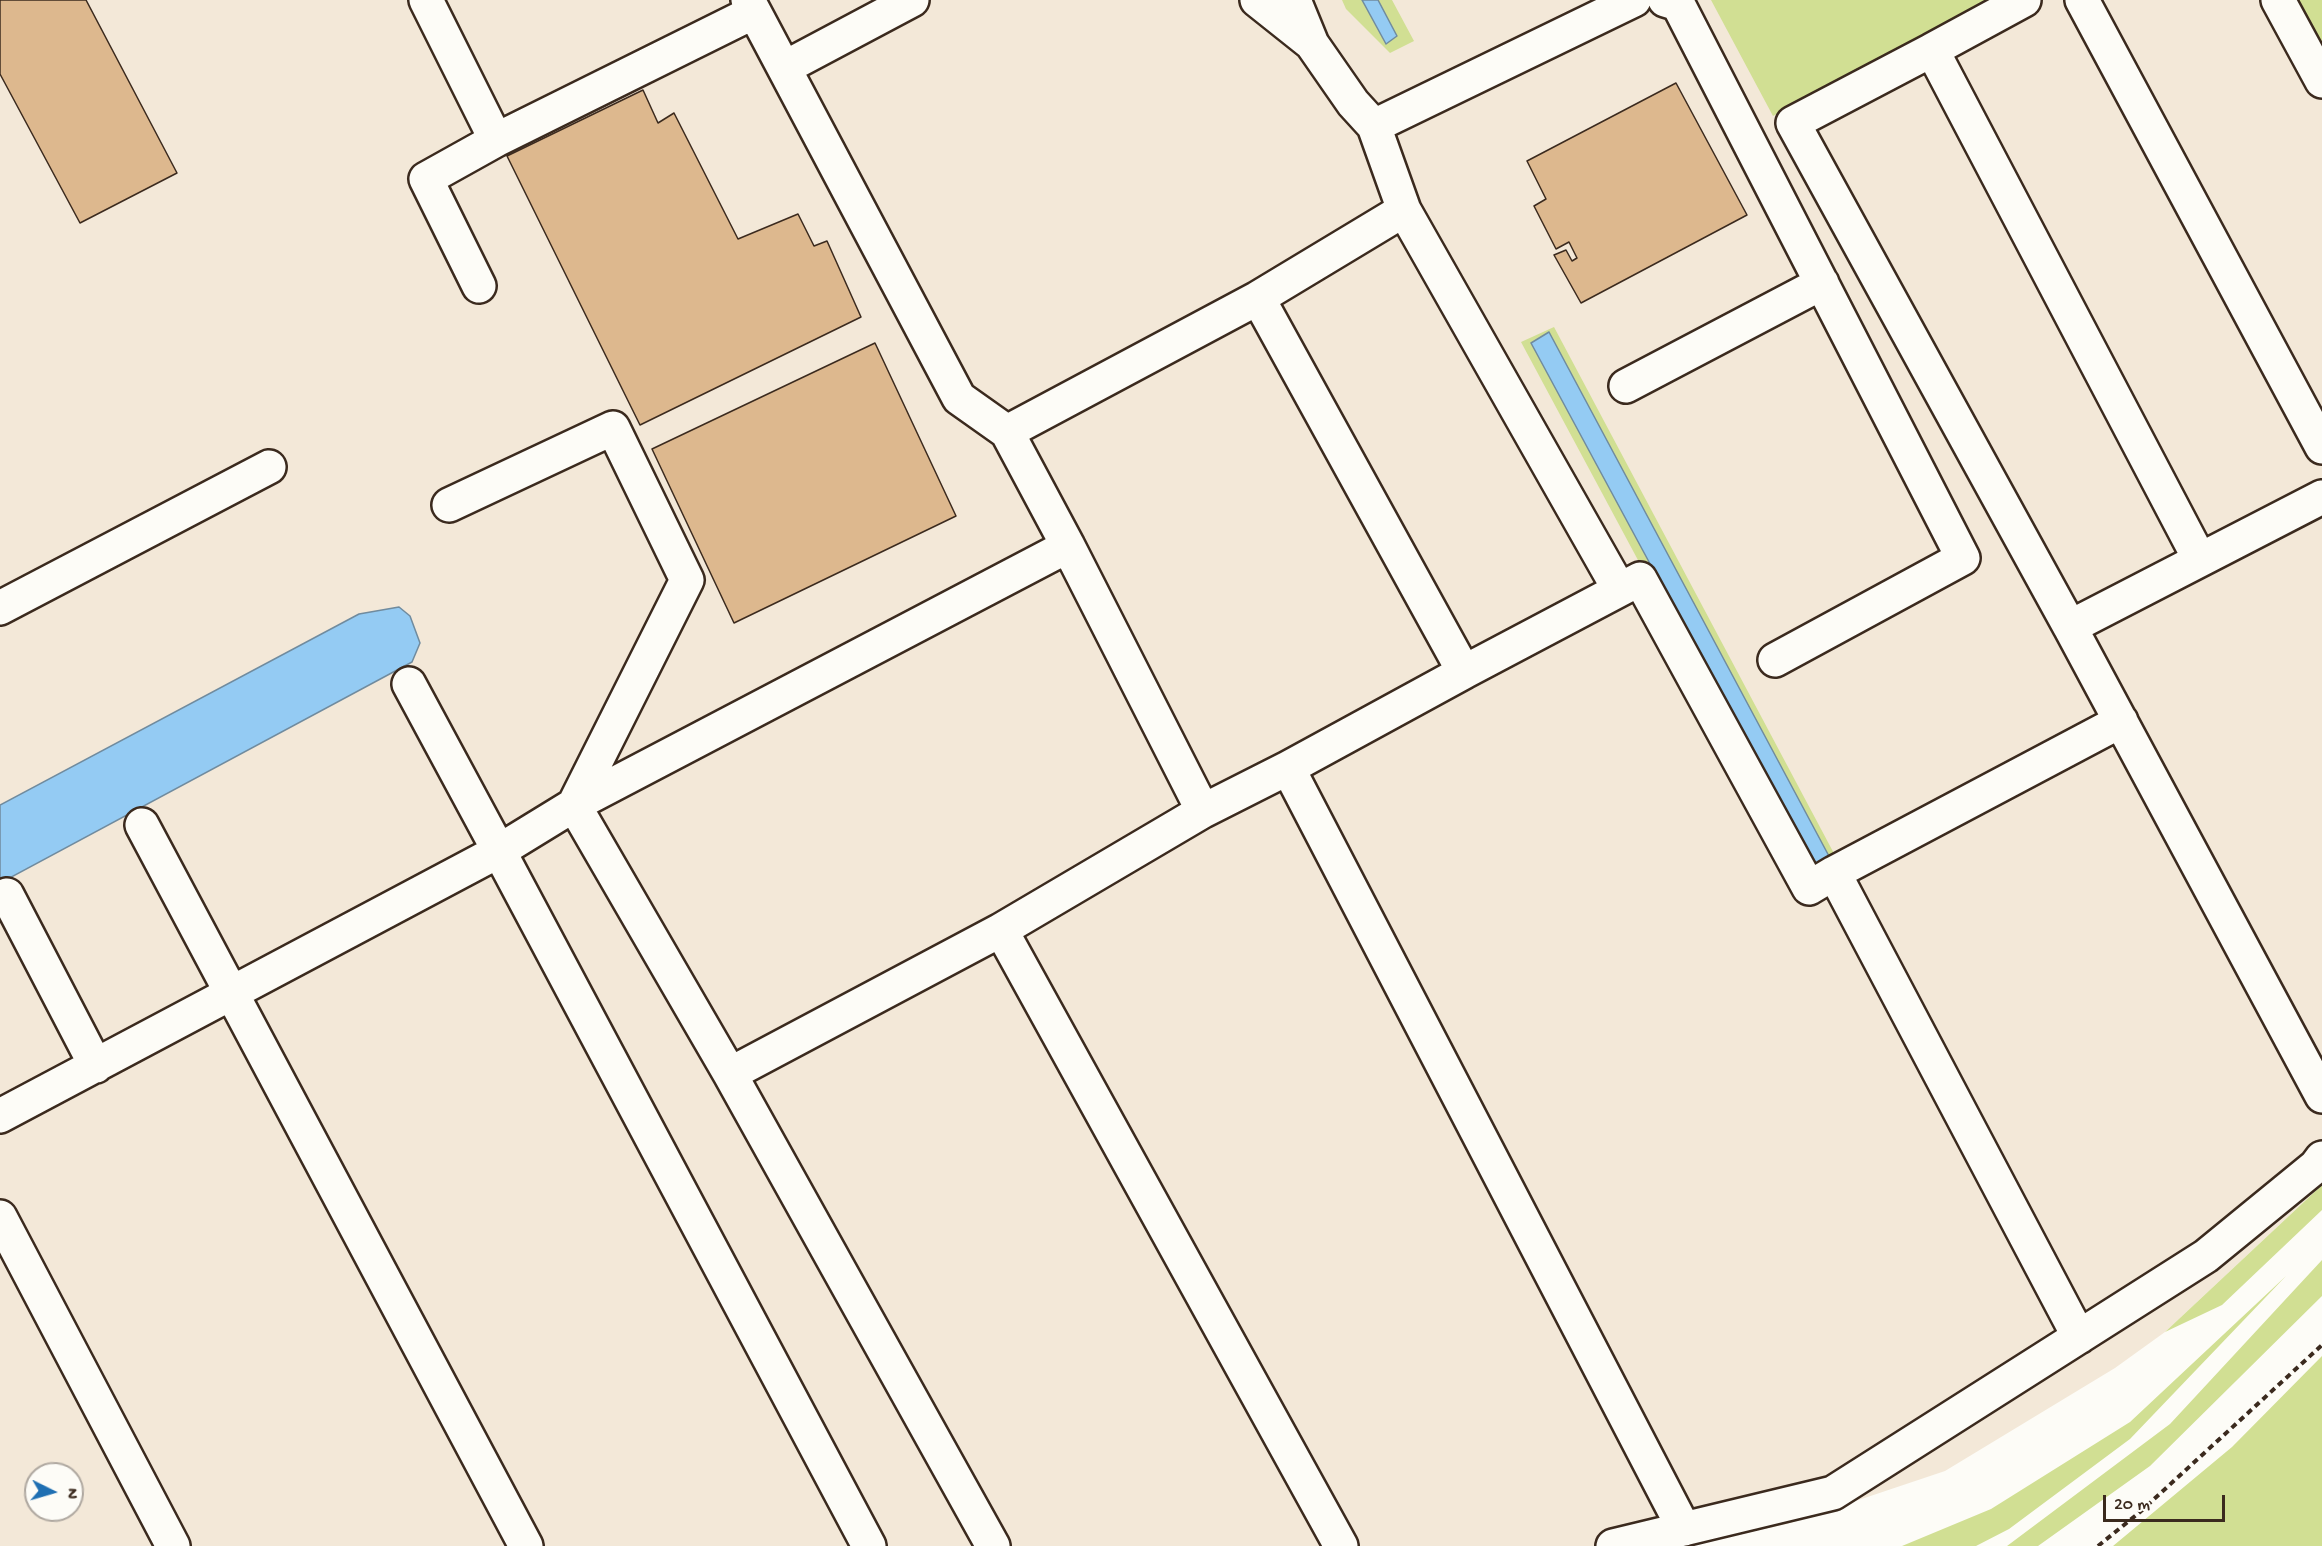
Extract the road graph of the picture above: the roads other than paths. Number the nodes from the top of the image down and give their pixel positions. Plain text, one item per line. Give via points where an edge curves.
1 (426, 0) edge
2 (912, 0) edge
3 (1257, 0) edge
4 (1294, 0) edge
5 (1635, 0) edge
6 (1665, 0) edge
7 (2024, 0) edge
8 (2082, 0) edge
9 (2278, 0) edge
10 (751, 6) edge
11 (1312, 44) junction
12 (1932, 50) junction
13 (784, 68) junction
14 (2322, 81) edge
15 (1374, 126) junction
16 (496, 140) junction
17 (1404, 210) junction
18 (1822, 283) junction
19 (479, 286) dead end
20 (1258, 298) junction
21 (1626, 386) dead end
22 (1007, 432) junction
23 (2322, 447) edge
24 (268, 467) dead end
25 (2322, 497) edge
26 (449, 506) dead end
27 (1068, 546) junction
28 (2200, 560) junction
29 (1619, 589) junction
30 (0, 608) edge
31 (2070, 627) junction
32 (1775, 660) dead end
33 (1464, 672) junction
34 (409, 684) dead end
35 (2121, 722) junction
36 (1287, 768) junction
37 (574, 805) junction
38 (1203, 811) junction
39 (142, 825) dead end
40 (499, 851) junction
41 (1834, 873) junction
42 (7, 895) dead end
43 (1001, 930) junction
44 (232, 993) junction
45 (96, 1066) junction
46 (730, 1074) junction
47 (2322, 1096) edge
48 (0, 1116) edge
49 (2322, 1158) edge
50 (0, 1217) edge
51 (2079, 1337) junction
52 (1684, 1529) junction
53 (173, 1546) edge
54 (526, 1546) edge
55 (869, 1546) edge
56 (993, 1546) edge
57 (1341, 1546) edge
58 (1613, 1546) edge

1 - 16 lane
2 - 13 lane
3 - 11 lane
4 - 11 lane
5 - 15 lane
6 - 18 lane via 1678,4
7 - 12 lane
8 - 23 lane
9 - 14 lane
10 - 13 lane
10 - 16 lane
11 - 15 lane
12 - 28 lane
12 - 31 lane via 1793,123
13 - 22 lane via 959,398
15 - 17 lane
16 - 19 lane via 426,179
17 - 20 lane
17 - 29 lane
18 - 21 lane
18 - 32 lane via 1963,558
20 - 22 lane
20 - 33 lane
22 - 27 lane
24 - 30 lane
25 - 28 lane
26 - 37 lane via 613,428 687,580
27 - 37 lane
27 - 38 lane
28 - 31 lane
29 - 33 lane
29 - 41 lane via 1640,579 1809,888
31 - 35 lane
33 - 36 lane
34 - 40 lane
35 - 41 lane
35 - 47 lane
36 - 38 lane
36 - 52 lane
37 - 40 lane
37 - 46 lane
38 - 43 lane
39 - 44 lane
40 - 44 lane
40 - 55 lane
41 - 51 lane
42 - 45 lane
43 - 46 lane
43 - 57 lane
44 - 45 lane
44 - 54 lane
45 - 48 lane
46 - 56 lane
49 - 51 lane via 2206,1256
50 - 53 lane
51 - 52 lane via 1833,1493
52 - 58 lane

